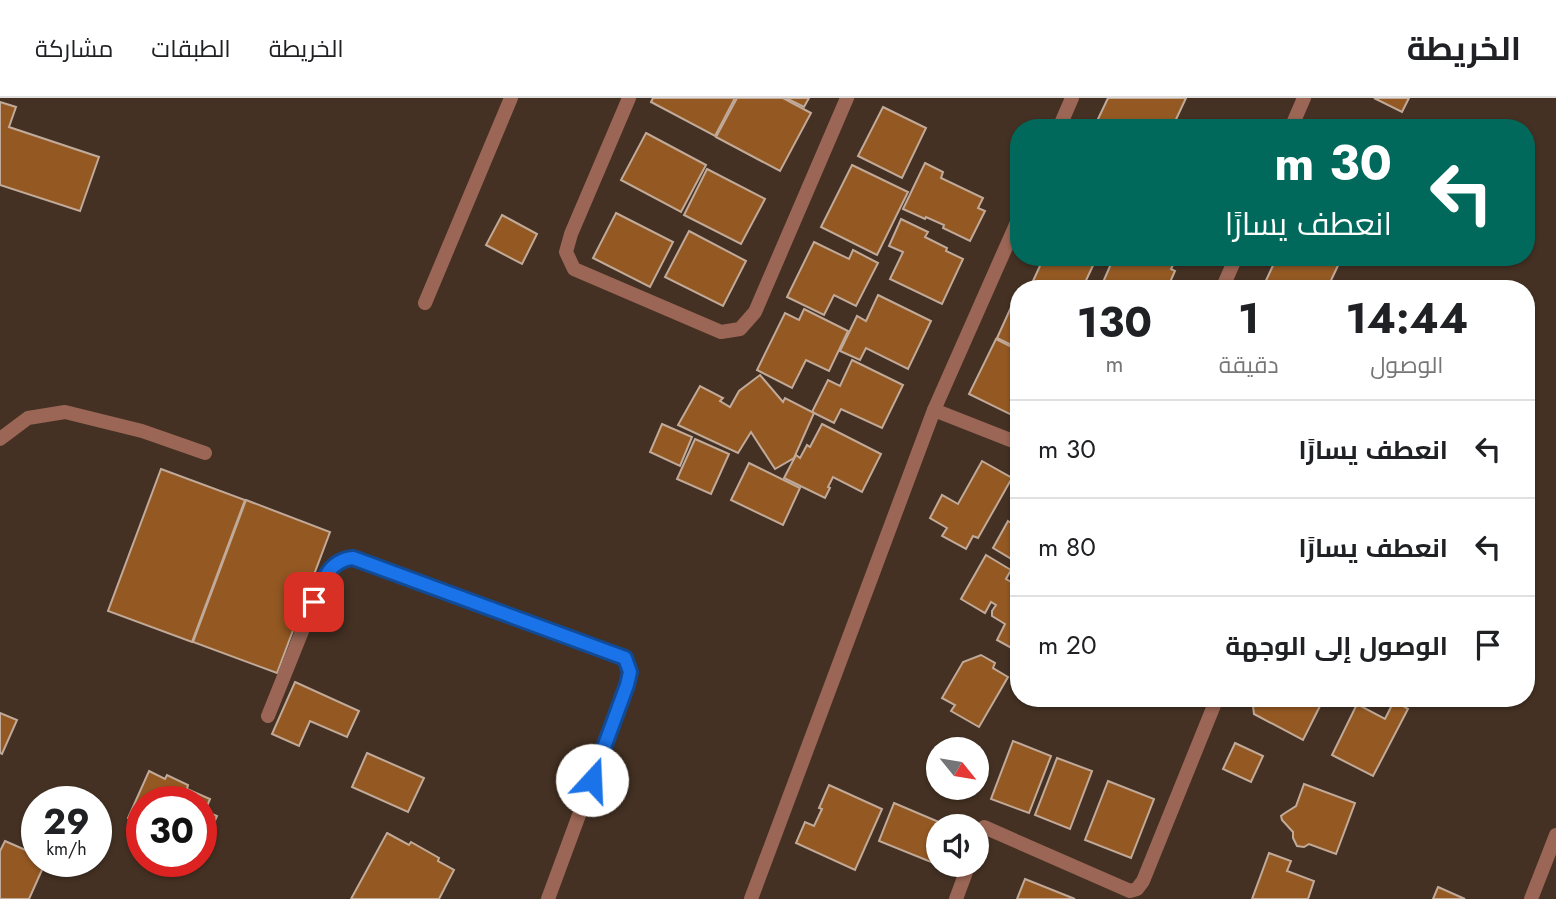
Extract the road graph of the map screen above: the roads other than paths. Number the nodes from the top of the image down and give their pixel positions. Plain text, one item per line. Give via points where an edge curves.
1 (511, 98) edge
2 (629, 98) edge
3 (847, 98) edge
4 (1072, 98) edge
5 (1304, 98) edge
6 (1063, 119) edge
7 (1295, 119) edge
8 (1010, 238) edge
9 (425, 303) dead end
10 (934, 410) junction
11 (0, 439) edge
12 (1010, 440) edge
13 (205, 453) dead end
14 (1213, 707) edge
15 (268, 716) dead end
16 (989, 829) edge
17 (1556, 835) edge
18 (964, 877) edge
19 (548, 899) edge
20 (751, 899) edge
21 (956, 899) edge
22 (1531, 899) edge

1 - 9 street
2 - 3 street via 566,252 574,269 722,332 740,329 755,312
4 - 6 street
5 - 7 street
8 - 10 street
10 - 12 street
10 - 20 street
11 - 13 street via 28,418 65,412
14 - 16 street via 1137,889 1130,891
15 - 19 street via 323,579 343,559 353,558 625,658 630,672 627,685
17 - 22 street
18 - 21 street

